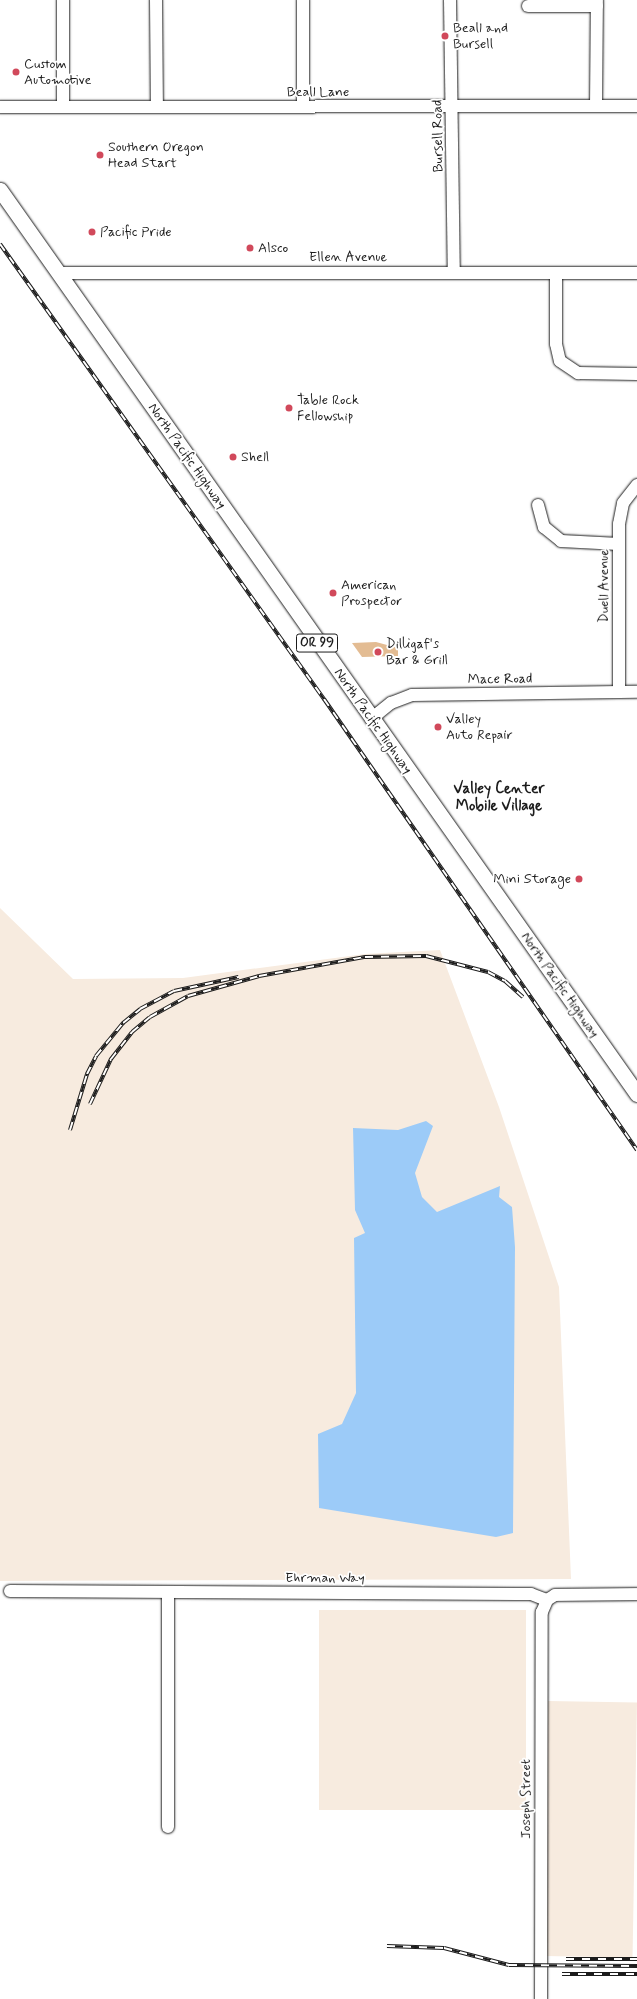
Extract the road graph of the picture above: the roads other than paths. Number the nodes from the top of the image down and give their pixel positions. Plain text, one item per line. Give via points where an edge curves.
1 (63, 0) edge
2 (156, 0) edge
3 (304, 0) edge
4 (450, 0) edge
5 (597, 3) edge
6 (528, 6) dead end
7 (304, 106) junction
8 (596, 106) junction
9 (637, 106) edge
10 (0, 107) edge
11 (63, 107) junction
12 (157, 107) junction
13 (453, 107) junction
14 (0, 190) edge
15 (454, 272) junction
16 (59, 273) junction
17 (556, 273) junction
18 (637, 273) edge
19 (637, 374) edge
20 (637, 485) edge
21 (538, 505) dead end
22 (619, 544) junction
23 (619, 692) junction
24 (637, 692) edge
25 (371, 719) junction
26 (637, 1094) edge
27 (10, 1591) dead end
28 (168, 1592) junction
29 (637, 1594) edge
30 (547, 1600) junction
31 (168, 1827) dead end
32 (541, 1999) edge

1 - 11 street
2 - 12 street
3 - 7 street
4 - 13 street, Bursell Road
5 - 6 street
5 - 8 street
7 - 12 street, Beall Lane
7 - 13 street, Beall Lane
8 - 9 street, Beall Lane
8 - 13 street, Beall Lane
10 - 11 street, Beall Lane
11 - 12 street, Beall Lane
13 - 15 street, Bursell Road
14 - 16 main road, North Pacific Highway / OR 99
15 - 16 street, Ellen Avenue
15 - 17 street, Ellen Avenue
16 - 25 main road, North Pacific Highway / OR 99
17 - 18 street, Ellen Avenue
17 - 19 street via 556,344 560,362 578,373
20 - 22 street, Duell Avenue via 622,504
21 - 22 street via 544,527 562,541
22 - 23 street, Duell Avenue
23 - 24 street, Mace Road
23 - 25 street, Mace Road via 412,695 391,703
25 - 26 main road, North Pacific Highway / OR 99
27 - 28 street, Ehrman Way
28 - 30 street, Ehrman Way via 531,1594
28 - 31 street
29 - 30 street via 567,1594 555,1595
30 - 32 street, Joseph Street via 541,1621

